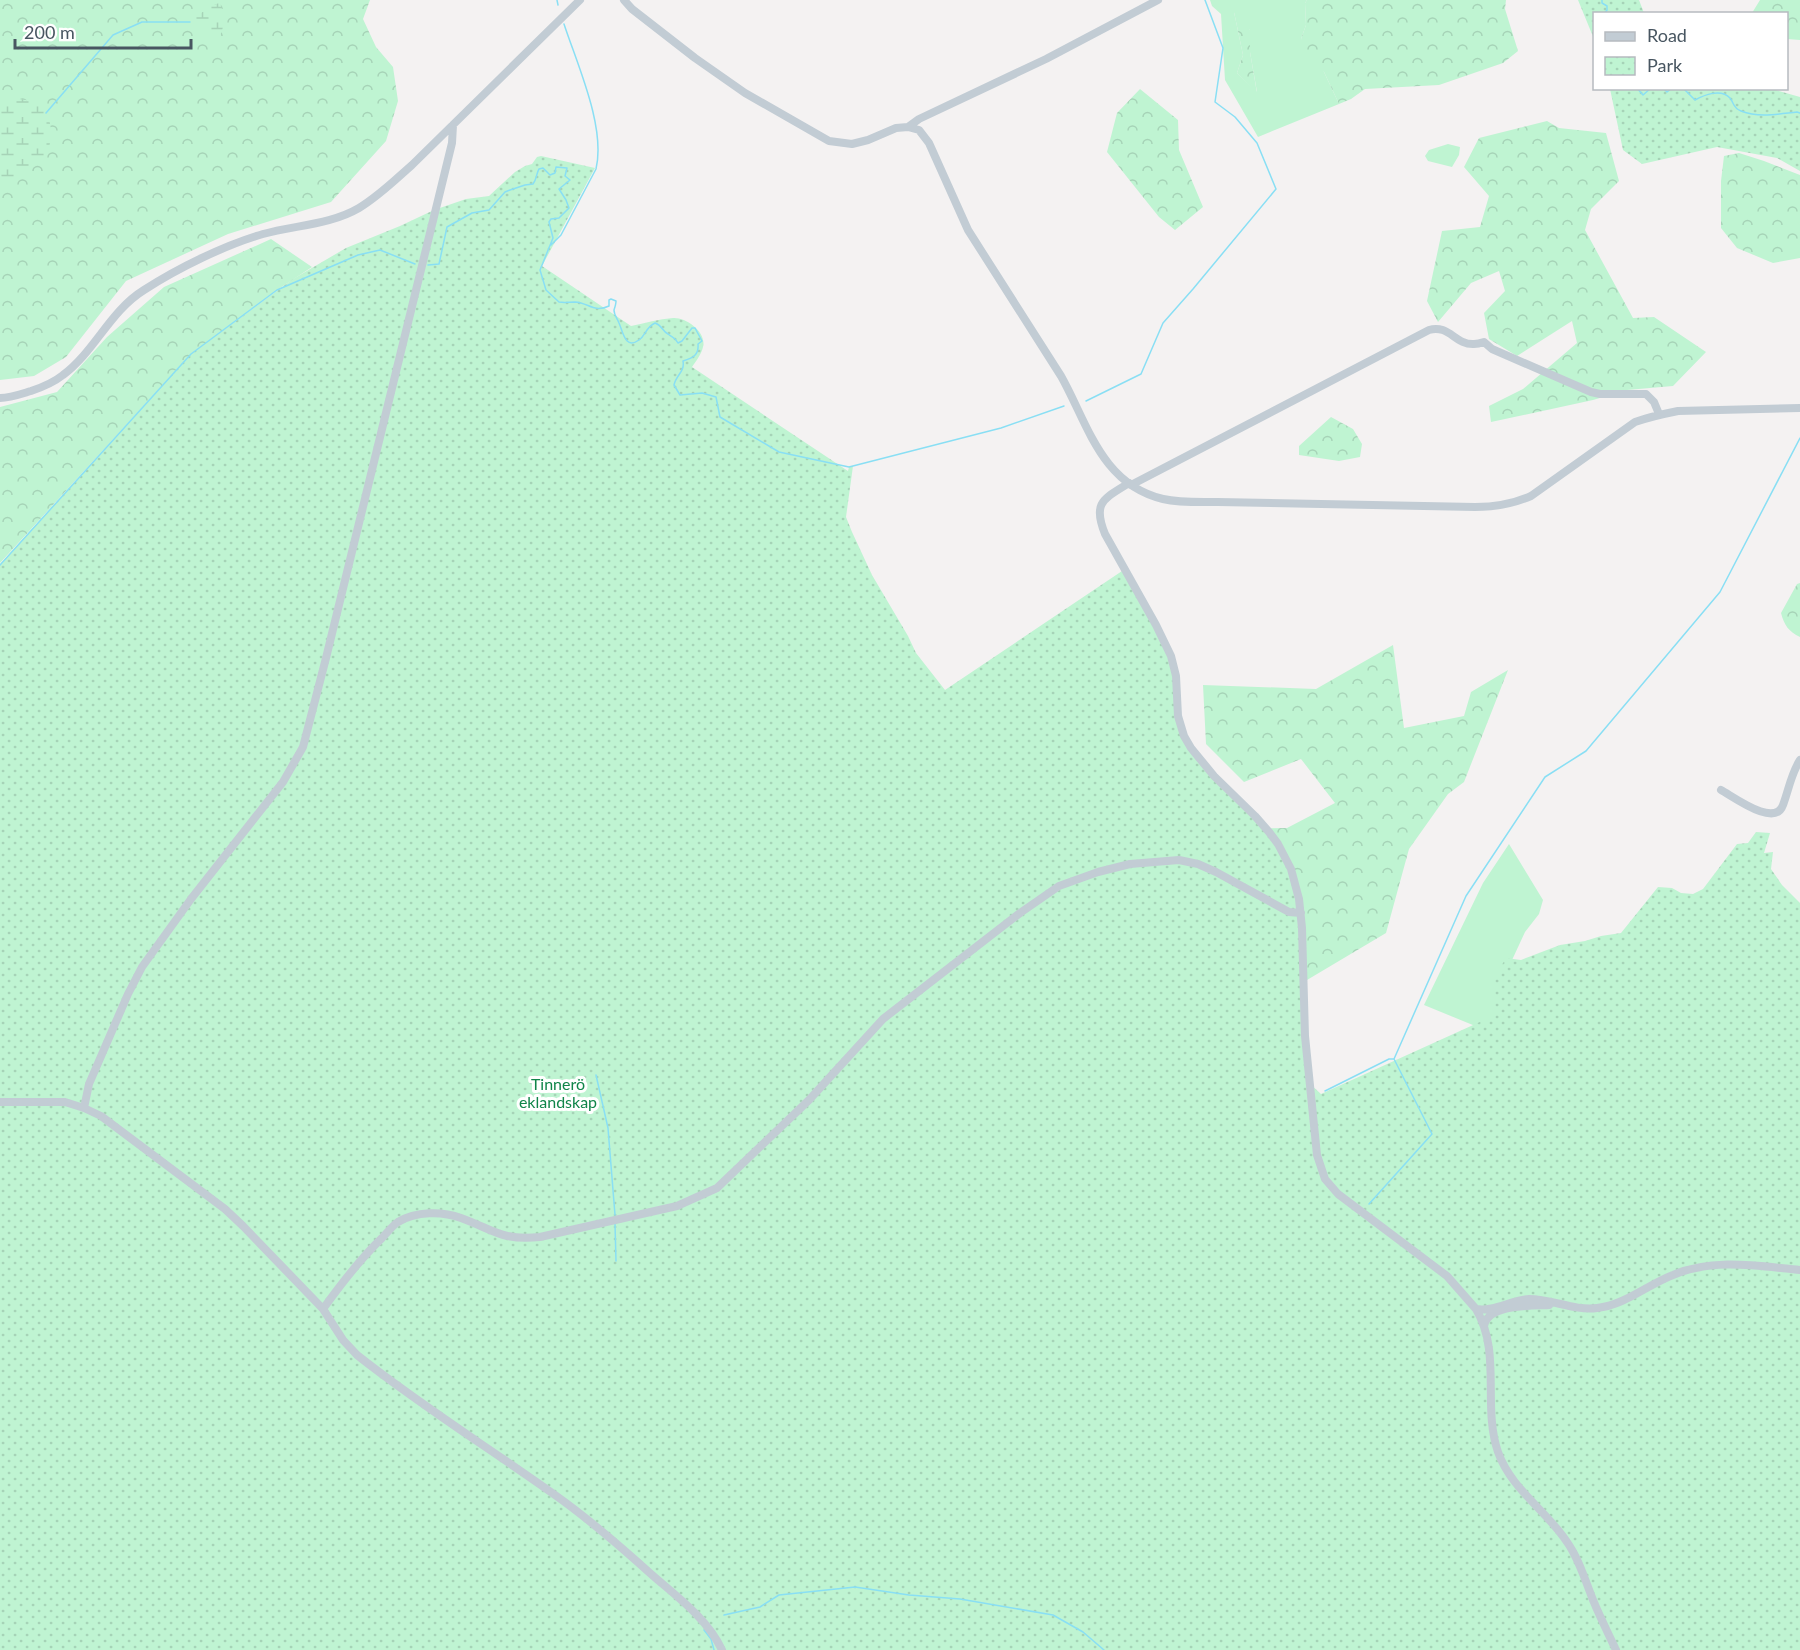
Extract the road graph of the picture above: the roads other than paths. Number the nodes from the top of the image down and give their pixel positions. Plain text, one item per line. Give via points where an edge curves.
1 (580, 0) edge
2 (624, 0) edge
3 (1158, 0) edge
4 (453, 125) junction
5 (908, 127) junction
6 (0, 398) edge
7 (1800, 408) edge
8 (1659, 414) junction
9 (1130, 484) junction
10 (1800, 759) edge
11 (1721, 790) dead end
12 (1301, 913) junction
13 (0, 1102) edge
14 (84, 1108) junction
15 (1800, 1270) edge
16 (1556, 1304) junction
17 (1476, 1309) junction
18 (323, 1310) junction
19 (1484, 1326) junction
20 (722, 1650) edge
21 (1616, 1650) edge

1 - 4 street
2 - 5 street via 745,93 829,141 852,144
3 - 5 street
4 - 6 street via 390,185 358,208 335,219 249,238 159,281 118,311 80,360 64,374 20,395
4 - 14 street via 452,143 303,747 283,782 142,967 89,1084
5 - 9 street via 924,135 969,230 1061,376 1093,442 1110,466
7 - 8 street
8 - 9 street via 1635,422 1531,496 1494,506 1177,501
8 - 9 street via 1646,394 1591,392 1484,342 1465,342 1437,328
9 - 12 street via 1101,503 1099,519 1169,650 1176,676 1180,726 1197,757 1278,844 1296,884
10 - 11 street via 1778,812 1765,813
12 - 17 street via 1305,1036 1316,1144 1325,1179 1338,1194 1447,1276
12 - 18 street via 1288,912 1198,864 1179,860 1130,864 1059,886 883,1019 809,1100 717,1188 677,1206 540,1237 502,1236 463,1218 440,1213 411,1217 398,1222 368,1251
13 - 14 street via 64,1102
14 - 18 street via 101,1116 225,1209
15 - 16 street via 1734,1264 1702,1267 1673,1274 1609,1306 1587,1309
16 - 17 street via 1528,1299 1487,1310
16 - 19 street via 1523,1305 1497,1312 1487,1318
17 - 19 street
18 - 20 street via 357,1355 581,1514 698,1616
19 - 21 street via 1491,1357 1493,1429 1498,1453 1517,1486 1569,1545

